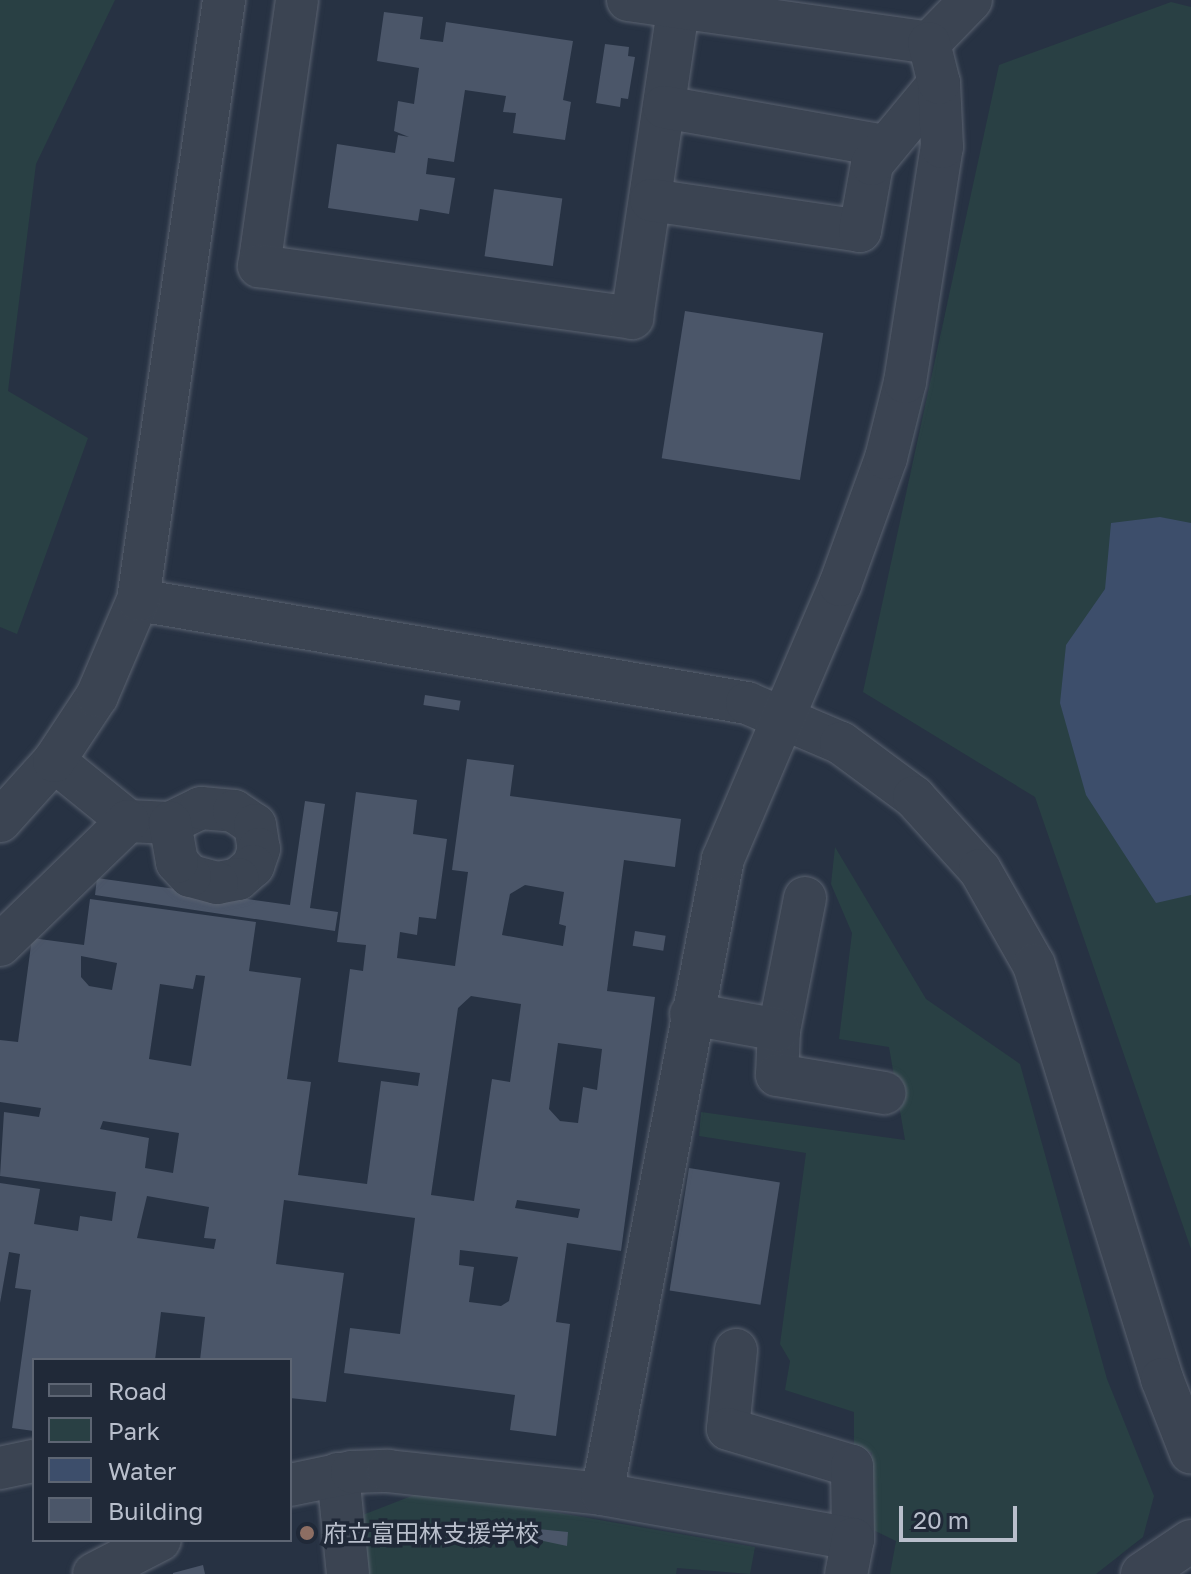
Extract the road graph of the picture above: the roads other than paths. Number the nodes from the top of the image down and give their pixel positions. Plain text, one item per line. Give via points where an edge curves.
1 (224, 0) edge
2 (297, 0) edge
3 (628, 0) edge
4 (971, 0) edge
5 (679, 5) junction
6 (929, 43) junction
7 (939, 83) junction
8 (664, 107) junction
9 (886, 146) junction
10 (651, 200) junction
11 (138, 600) junction
12 (785, 716) junction
13 (54, 761) junction
14 (0, 821) edge
15 (128, 821) junction
16 (170, 823) dead end
17 (805, 898) dead end
18 (0, 945) edge
19 (691, 1014) junction
20 (779, 1030) junction
21 (884, 1093) dead end
22 (736, 1350) dead end
23 (1191, 1453) edge
24 (32, 1461) edge
25 (0, 1468) edge
26 (338, 1474) junction
27 (292, 1485) edge
28 (602, 1494) junction
29 (1191, 1541) edge
30 (156, 1542) edge
31 (849, 1556) edge
32 (94, 1574) edge
33 (348, 1574) edge
34 (1142, 1574) edge

1 - 11 street
2 - 10 street via 259,266 632,318
3 - 5 street
4 - 6 street
5 - 6 street
5 - 8 street
6 - 7 street
7 - 9 street
7 - 12 street via 942,147 905,382 868,512
8 - 9 street
8 - 10 street
9 - 10 street via 872,164 860,231
11 - 12 street via 710,694
11 - 13 street via 97,696
12 - 19 street via 723,859
12 - 23 street via 841,743 914,797 980,870 1010,918 1056,1025 1162,1379
13 - 14 street
13 - 15 street
15 - 16 street
15 - 18 street
17 - 20 street
19 - 20 street
19 - 28 street
20 - 21 street via 777,1075
22 - 31 street via 728,1429 852,1466
24 - 25 street
26 - 27 street
26 - 28 street via 435,1473
26 - 33 street
28 - 31 street
29 - 34 street
30 - 32 street

